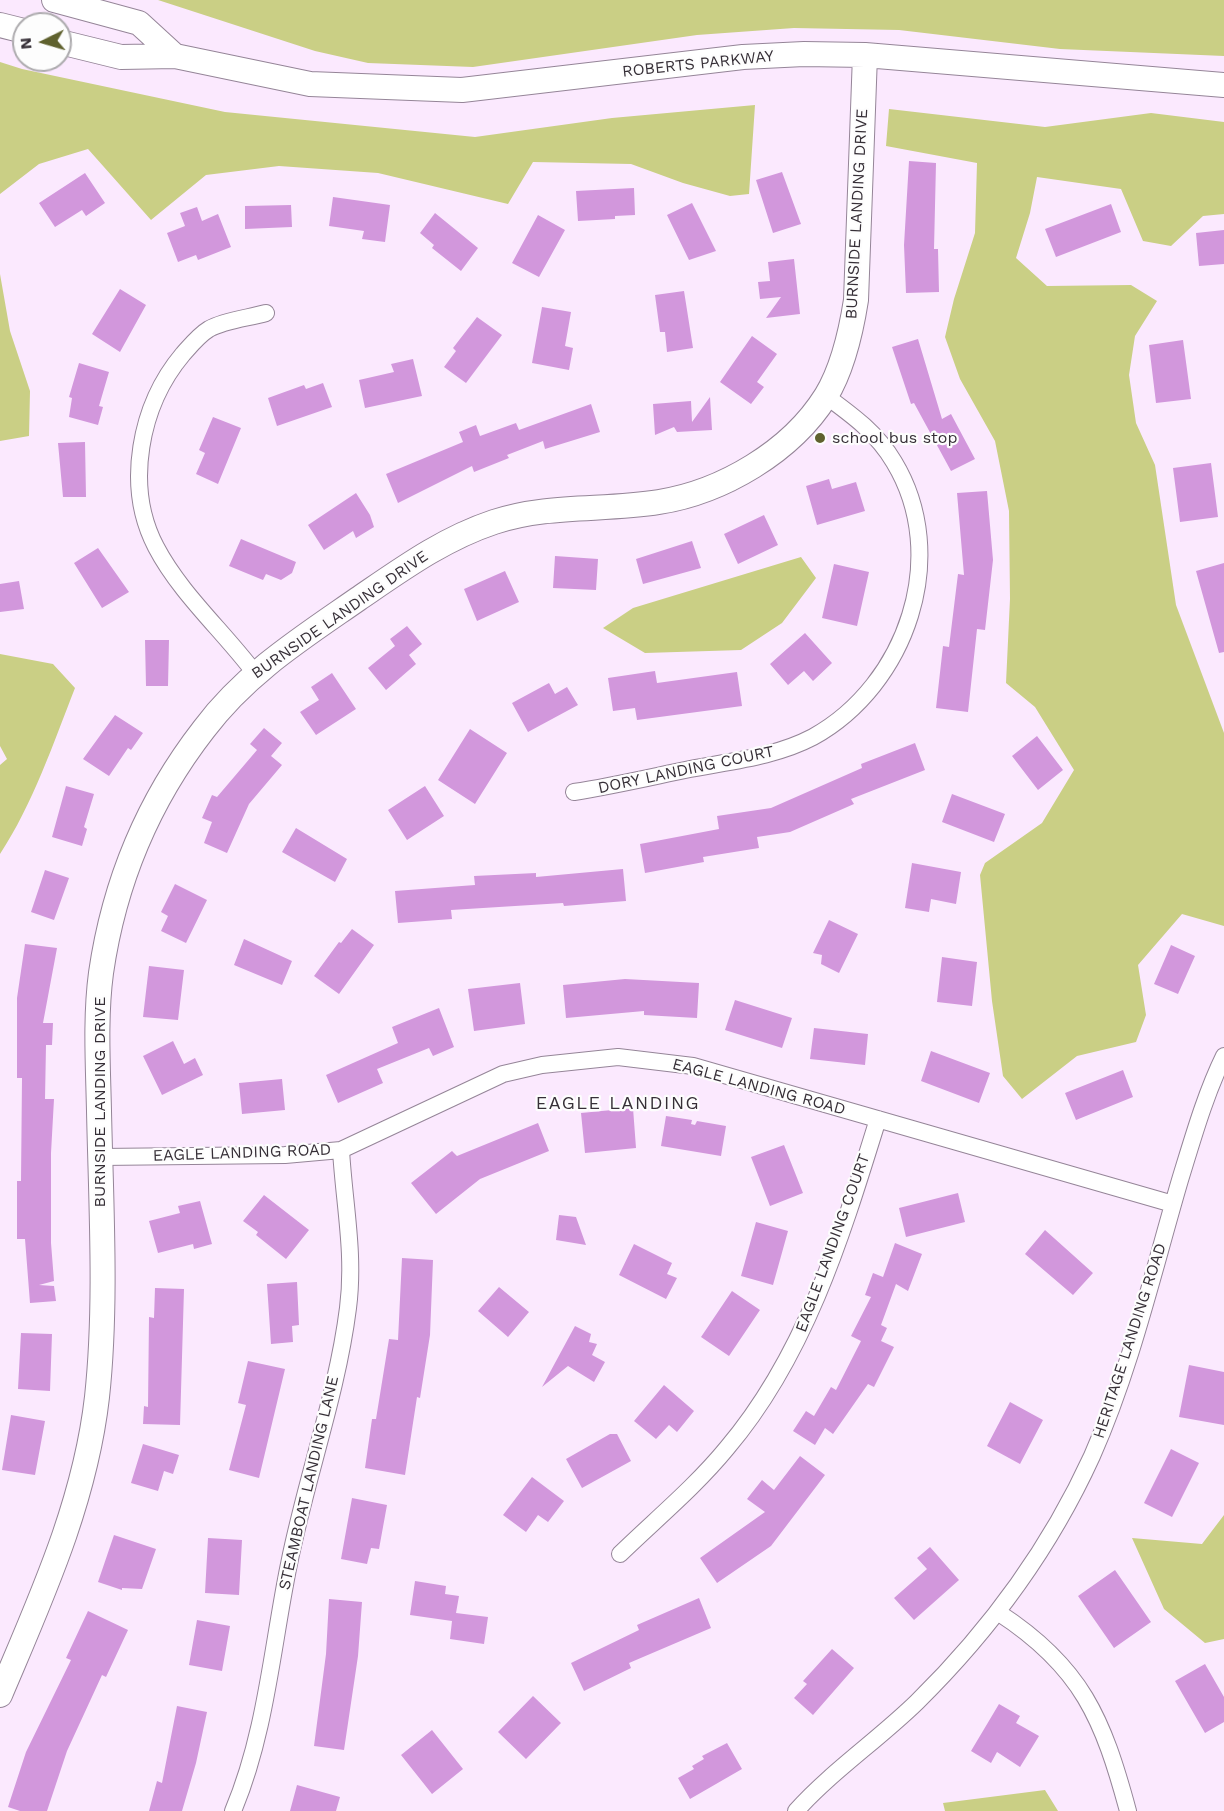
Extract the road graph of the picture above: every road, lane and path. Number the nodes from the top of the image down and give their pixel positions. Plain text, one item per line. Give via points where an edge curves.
1 (54, 0) edge
2 (72, 45) edge
3 (866, 55) junction
4 (175, 56) junction
5 (1224, 85) edge
6 (266, 312) dead end
7 (826, 396) junction
8 (254, 672) junction
9 (574, 792) dead end
10 (1224, 1056) edge
11 (878, 1119) junction
12 (341, 1150) junction
13 (100, 1157) junction
14 (1173, 1204) junction
15 (620, 1554) dead end
16 (999, 1613) junction
17 (0, 1695) edge
18 (233, 1811) edge
19 (796, 1811) edge
20 (1128, 1811) edge

1 - 4 street via 138,23
2 - 4 street, ROBERTS PARKWAY via 121,57
3 - 4 street, ROBERTS PARKWAY via 743,57 462,90 310,84
3 - 5 street, ROBERTS PARKWAY
3 - 7 street, BURNSIDE LANDING DRIVE via 856,300 842,361
6 - 8 street via 210,329 174,365 150,410 140,470 143,511 155,546 173,575
7 - 8 street, BURNSIDE LANDING DRIVE via 779,446 737,476 710,489 655,503 539,511 466,532 414,561
7 - 9 street, DORY LANDING COURT via 864,424 885,447 903,479 916,521 919,561 914,602 895,654 874,687 834,724 785,749
8 - 13 street, BURNSIDE LANDING DRIVE via 220,708 180,761 142,827 122,878 100,978
10 - 14 street, HERITAGE LANDING ROAD
11 - 12 street, EAGLE LANDING ROAD via 693,1066 645,1058 595,1058 503,1074
11 - 14 street, EAGLE LANDING ROAD
11 - 15 street, EAGLE LANDING COURT via 816,1301 772,1385 728,1448 702,1477
12 - 13 street, EAGLE LANDING ROAD via 285,1155
12 - 18 street, STEAMBOAT LANDING LANE via 350,1237 348,1307 342,1347 289,1562 258,1733
13 - 17 street, BURNSIDE LANDING DRIVE via 101,1344 89,1450 55,1565
14 - 16 street, HERITAGE LANDING ROAD via 1102,1431 1068,1501
16 - 19 street, HERITAGE LANDING ROAD via 916,1703
16 - 20 street via 1044,1648 1085,1695 1110,1747

